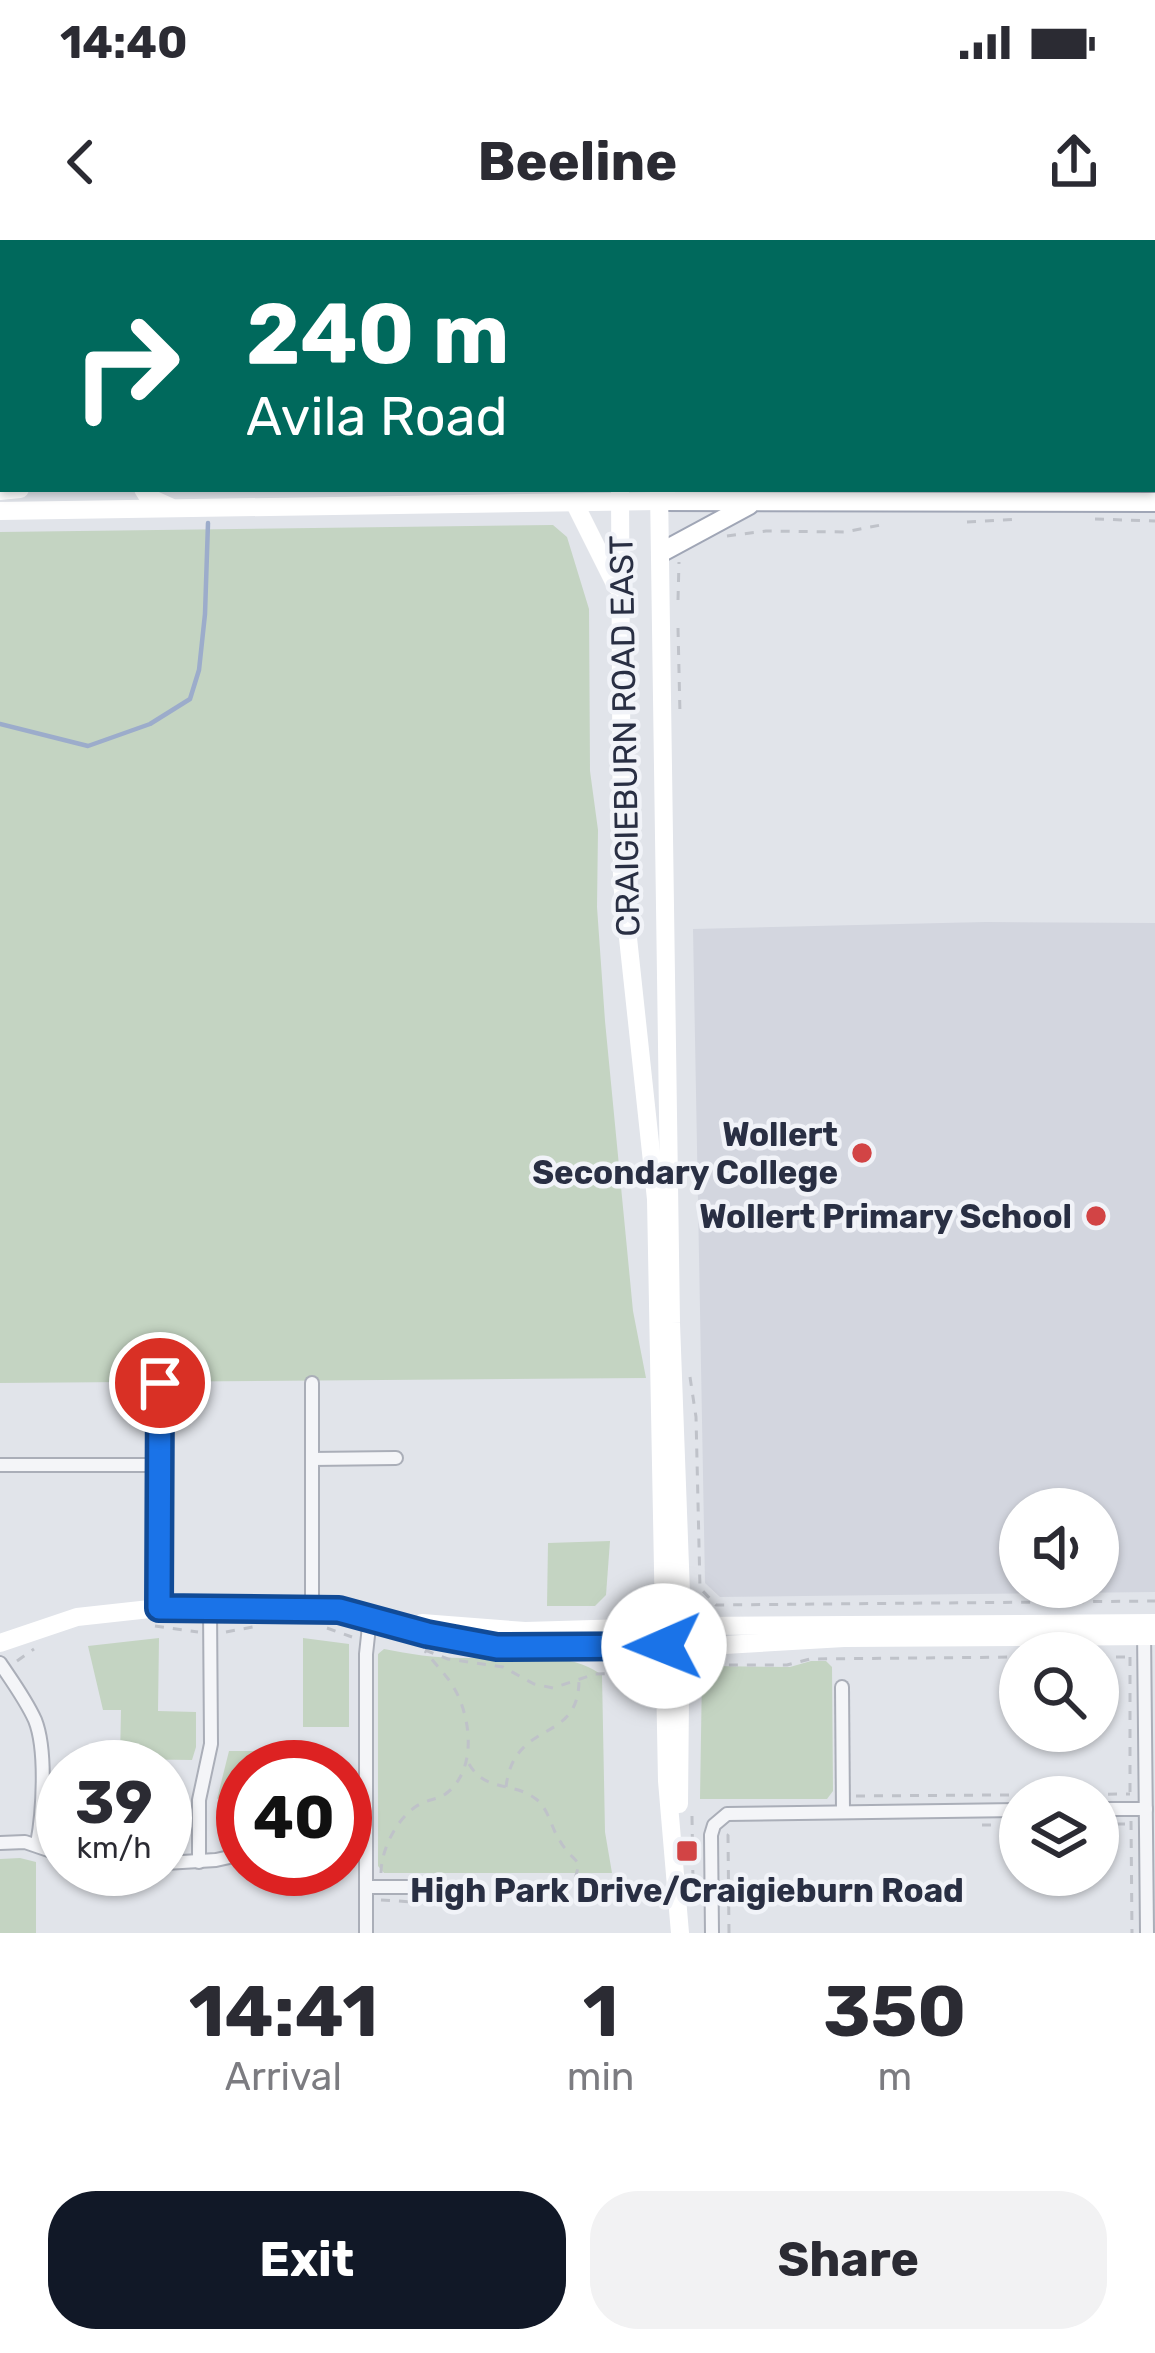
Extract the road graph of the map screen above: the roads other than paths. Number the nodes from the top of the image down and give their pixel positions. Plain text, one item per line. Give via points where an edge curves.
1 (145, 492) edge
2 (659, 495) edge
3 (620, 496) edge
4 (1155, 502) edge
5 (753, 503) junction
6 (575, 504) junction
7 (174, 509) junction
8 (0, 511) edge
9 (670, 555) junction
10 (620, 593) junction
11 (160, 1383) dead end
12 (312, 1383) dead end
13 (396, 1458) dead end
14 (312, 1459) junction
15 (160, 1465) junction
16 (0, 1466) edge
17 (159, 1608) junction
18 (210, 1608) junction
19 (316, 1617) junction
20 (370, 1617) junction
21 (1149, 1635) edge
22 (672, 1637) junction
23 (0, 1643) edge
24 (2, 1665) edge
25 (842, 1688) dead end
26 (39, 1740) edge
27 (366, 1740) edge
28 (1119, 1809) edge
29 (1146, 1809) junction
30 (999, 1810) edge
31 (843, 1811) junction
32 (0, 1843) edge
33 (36, 1844) edge
34 (675, 1844) junction
35 (216, 1859) edge
36 (192, 1862) edge
37 (200, 1862) junction
38 (372, 1876) edge
39 (412, 1886) dead end
40 (374, 1887) junction
41 (366, 1933) edge
42 (680, 1933) edge
43 (712, 1933) edge
44 (1147, 1933) edge

1 - 7 main road
2 - 3 main road
2 - 5 main road
2 - 9 main road, CRAIGIEBURN ROAD EAST
3 - 6 main road
3 - 10 main road, CRAIGIEBURN ROAD EAST
4 - 5 main road
5 - 9 main road
6 - 7 main road
6 - 10 main road
7 - 8 main road
9 - 22 main road, CRAIGIEBURN ROAD EAST
10 - 22 main road, CRAIGIEBURN ROAD EAST via 622,882 656,1199
11 - 15 street
12 - 14 street
13 - 14 street
14 - 19 street
15 - 16 street
15 - 17 street
17 - 18 main road
17 - 23 main road via 77,1617
18 - 19 main road
18 - 37 street via 211,1744 199,1800
19 - 20 main road
20 - 22 main road via 497,1647
20 - 27 street
21 - 22 main road
21 - 29 street
22 - 34 main road, CRAIGIEBURN ROAD EAST via 681,1779
22 - 34 main road, CRAIGIEBURN ROAD EAST via 664,1671
24 - 26 street
25 - 31 street
28 - 29 street
29 - 44 street
30 - 31 street
31 - 43 street via 735,1812 718,1820 710,1835
32 - 33 street
34 - 42 main road, CRAIGIEBURN ROAD EAST
35 - 37 street
36 - 37 street
38 - 40 street
39 - 40 street
40 - 41 street

